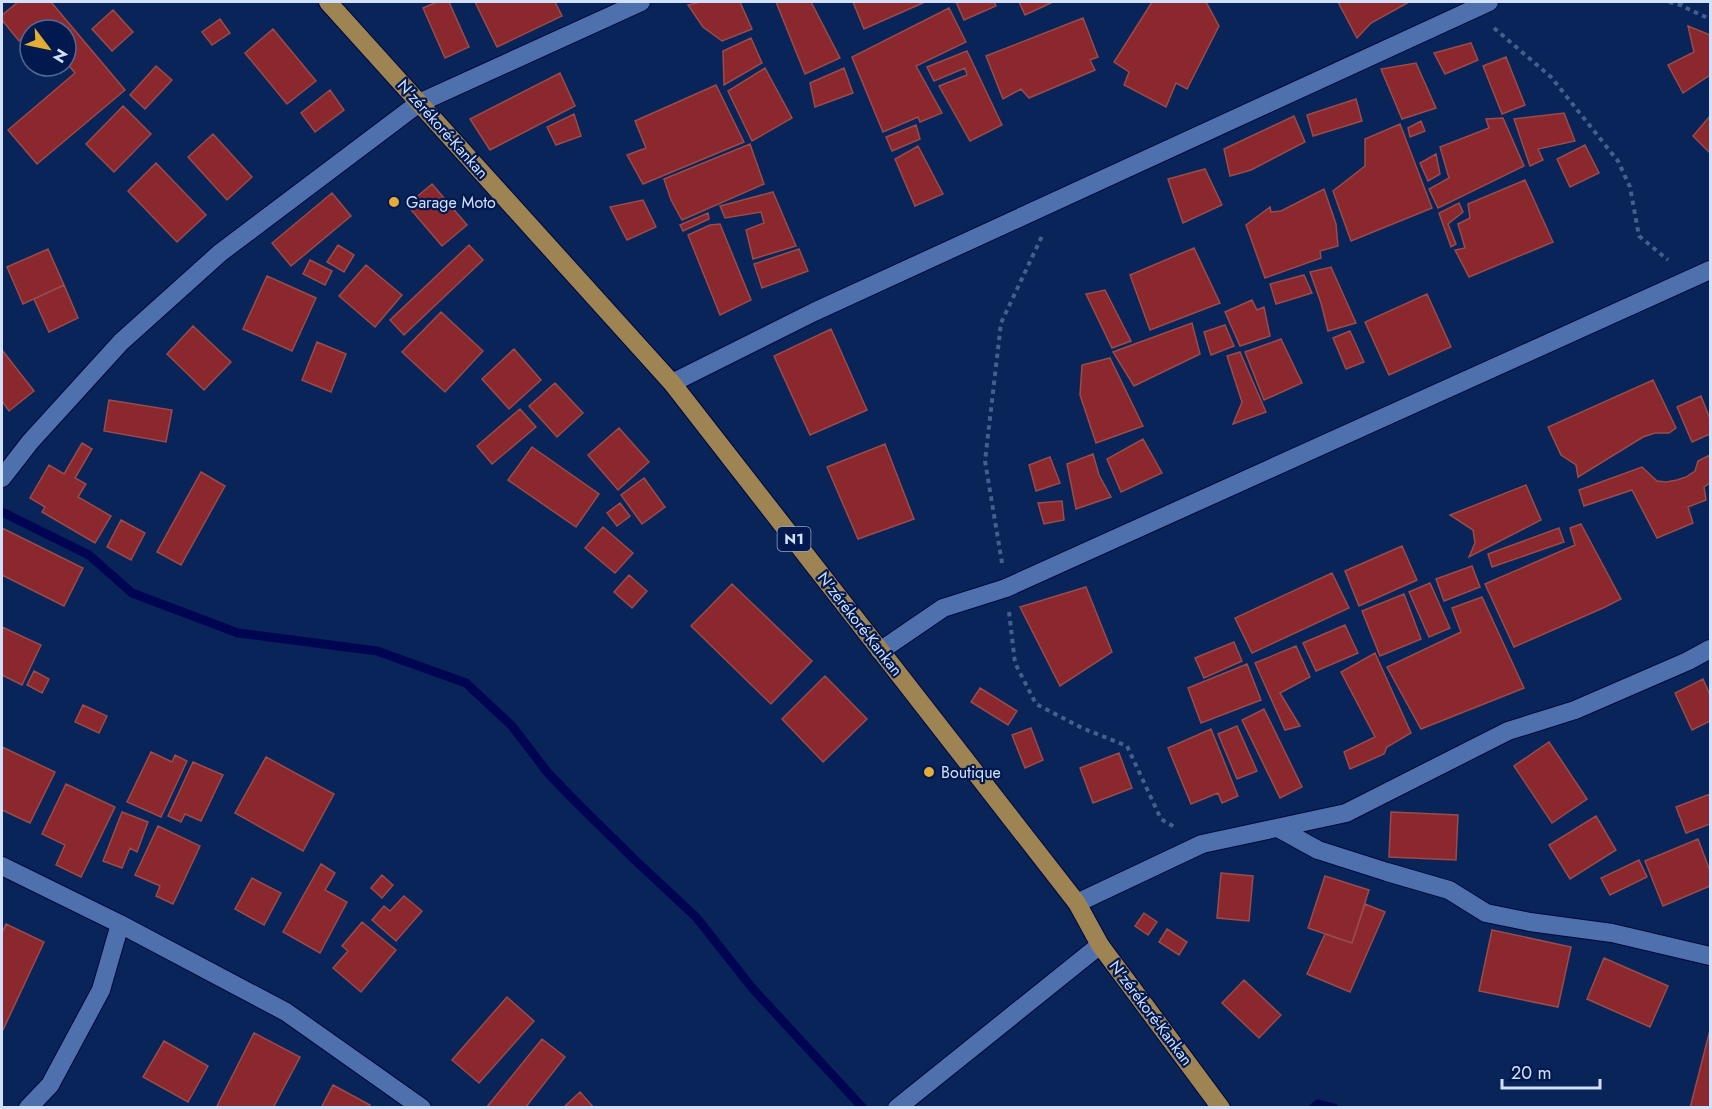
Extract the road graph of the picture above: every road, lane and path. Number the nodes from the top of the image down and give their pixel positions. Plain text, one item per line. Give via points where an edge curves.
1 (328, 2) edge
2 (641, 2) edge
3 (1669, 2) edge
4 (1679, 2) edge
5 (1476, 4) edge
6 (1684, 7) junction
7 (1710, 19) edge
8 (419, 103) junction
9 (1710, 270) edge
10 (1690, 279) junction
11 (672, 383) junction
12 (2, 478) edge
13 (1710, 649) edge
14 (880, 651) junction
15 (1278, 828) junction
16 (2, 866) edge
17 (1077, 903) junction
18 (120, 924) junction
19 (1100, 945) junction
20 (1710, 956) edge
21 (28, 1107) edge
22 (422, 1107) edge
23 (897, 1107) edge
24 (1221, 1107) edge

1 - 8 highway, N'zérékoré-Kankan / N1
2 - 8 street
3 - 6 path
4 - 6 path
5 - 10 path via 1551,77 1618,161 1629,187 1639,236
5 - 11 street via 814,312
6 - 7 path
8 - 11 highway, N'zérékoré-Kankan / N1
8 - 12 street via 220,253 121,342
9 - 10 street
10 - 14 street via 1006,588 943,608
11 - 14 highway, N'zérékoré-Kankan / N1
13 - 15 street via 1575,710 1508,731 1346,813
14 - 17 highway, N'zérékoré-Kankan / N1
15 - 17 street via 1202,844
15 - 20 street via 1318,850 1449,890 1486,913 1612,933
16 - 18 street
17 - 19 highway, N'zérékoré-Kankan / N1
18 - 21 street via 102,990 50,1085
18 - 22 street via 286,1012
19 - 23 street
19 - 24 highway, N'zérékoré-Kankan / N1

